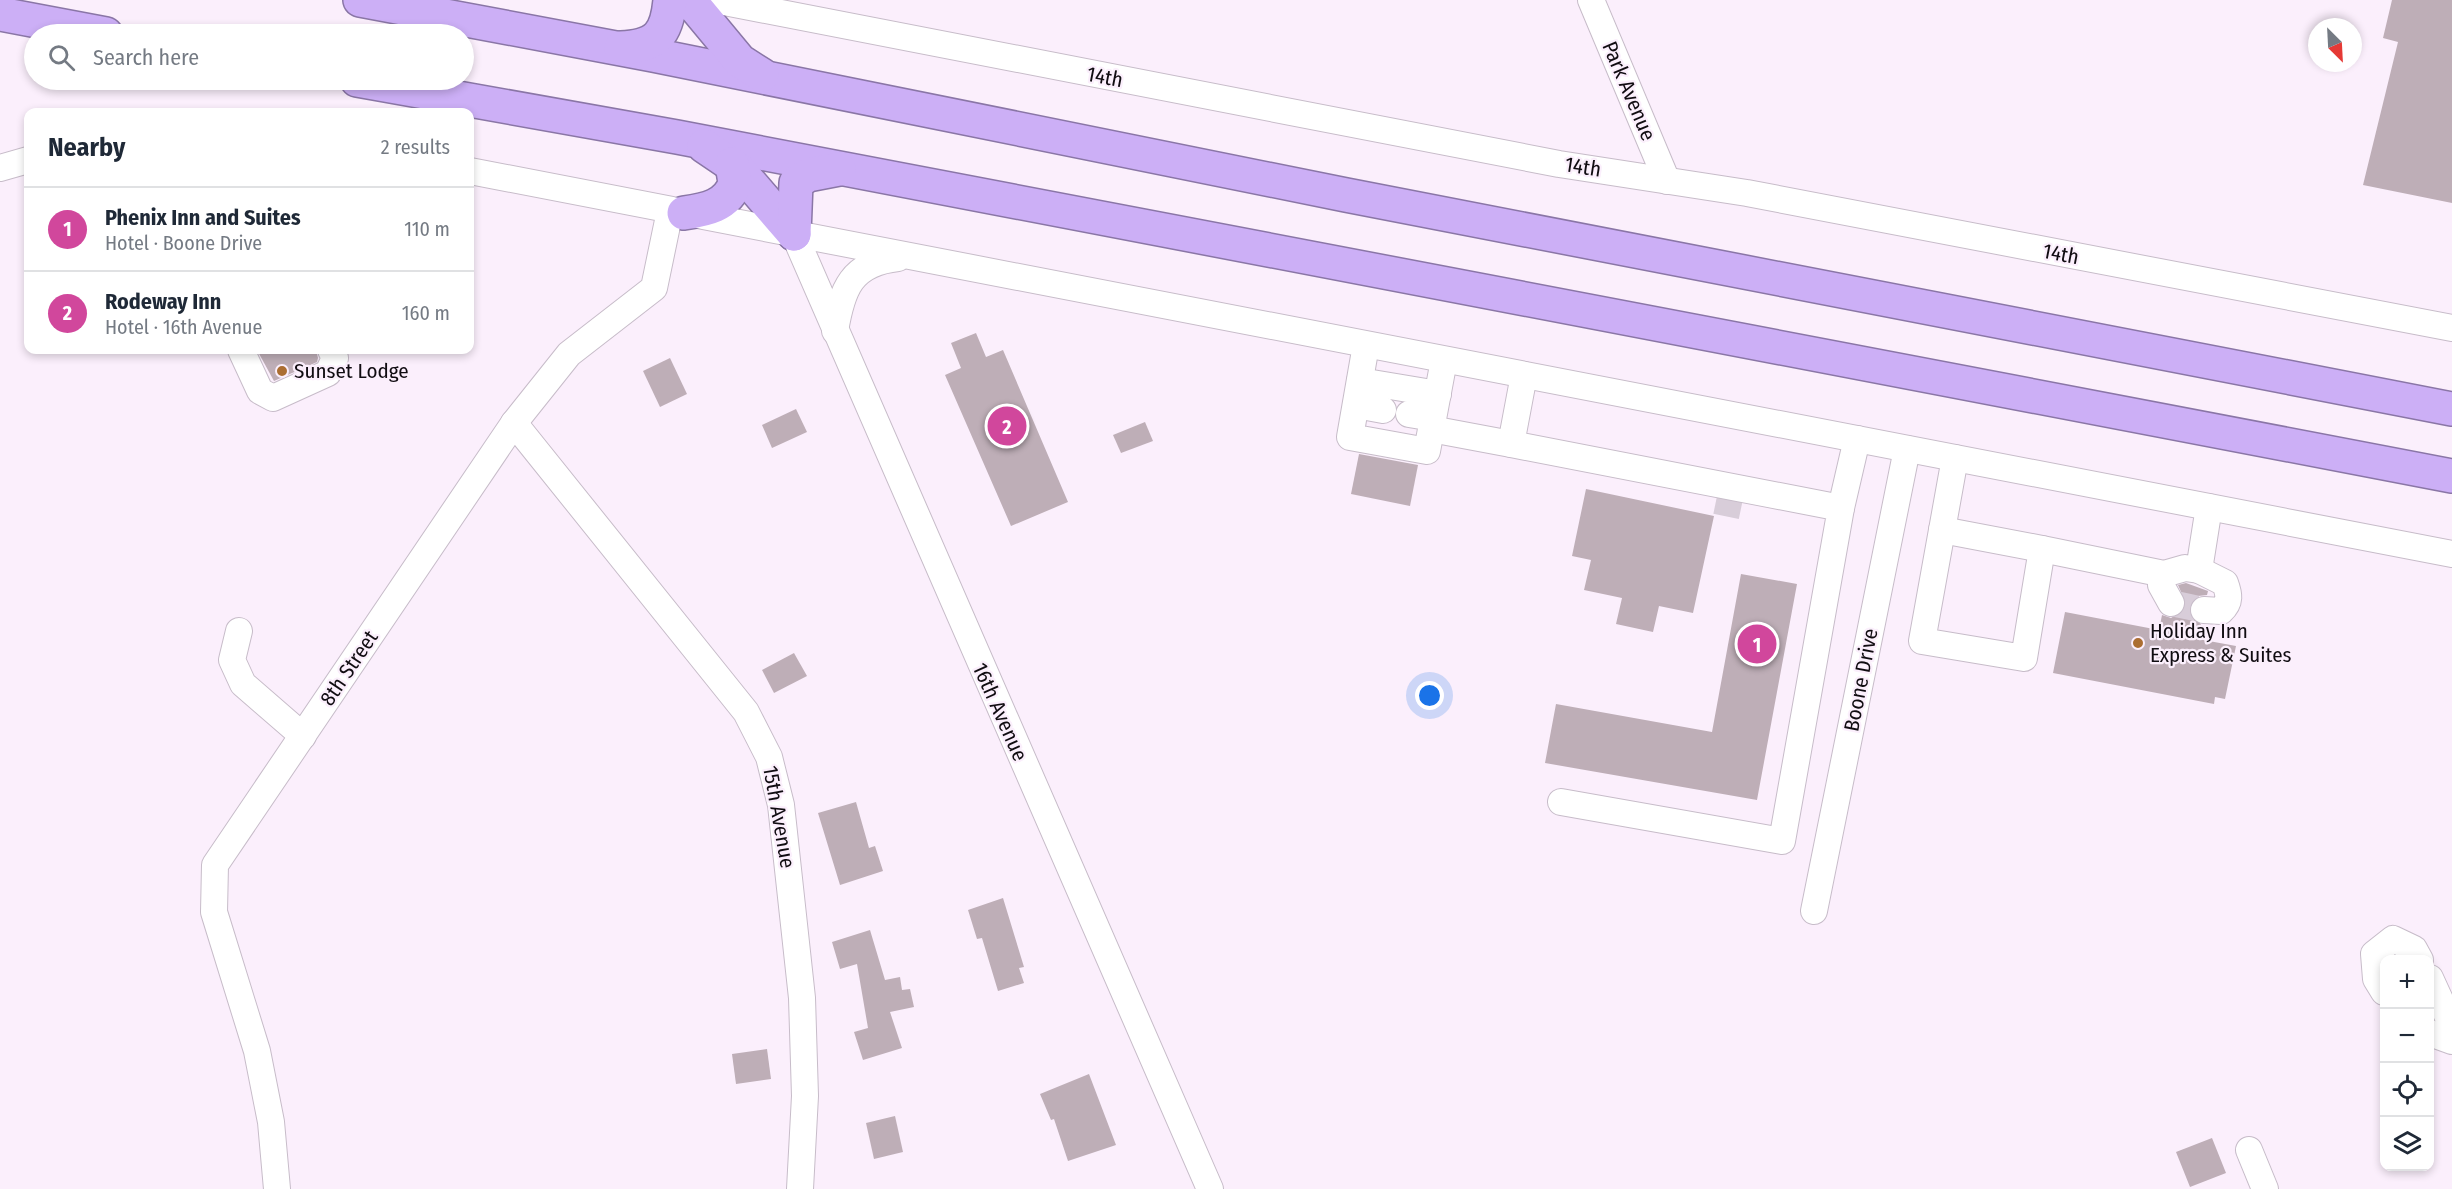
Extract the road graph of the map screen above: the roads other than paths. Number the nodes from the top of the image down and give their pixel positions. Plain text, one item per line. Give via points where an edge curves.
1 (360, 0) edge
2 (670, 0) edge
3 (685, 0) edge
4 (714, 0) edge
5 (1592, 0) edge
6 (0, 14) edge
7 (53, 24) edge
8 (618, 49) junction
9 (766, 78) junction
10 (413, 90) edge
11 (695, 140) junction
12 (24, 161) edge
13 (732, 164) junction
14 (0, 168) edge
15 (843, 169) junction
16 (474, 172) edge
17 (1667, 181) junction
18 (676, 212) junction
19 (794, 234) junction
20 (908, 256) junction
21 (2452, 328) edge
22 (835, 330) junction
23 (1366, 345) junction
24 (243, 354) edge
25 (333, 354) edge
26 (1444, 360) junction
27 (1524, 375) junction
28 (1358, 393) junction
29 (2452, 409) edge
30 (1383, 410) dead end
31 (1427, 414) junction
32 (514, 423) junction
33 (1857, 439) junction
34 (1511, 444) junction
35 (1907, 449) junction
36 (1955, 458) junction
37 (2452, 476) edge
38 (1687, 478) junction
39 (1790, 498) junction
40 (1716, 501) tunnel mouth
41 (1744, 507) tunnel mouth
42 (2209, 507) junction
43 (1841, 508) junction
44 (1942, 530) junction
45 (2042, 549) junction
46 (2452, 554) edge
47 (2199, 570) junction
48 (2164, 574) junction
49 (2171, 603) dead end
50 (2204, 610) tunnel mouth
51 (239, 631) dead end
52 (303, 736) junction
53 (1561, 802) dead end
54 (1814, 911) dead end
55 (2417, 955) edge
56 (2380, 985) edge
57 (2434, 987) edge
58 (2452, 1026) edge
59 (2434, 1034) edge
60 (2452, 1041) edge
61 (2249, 1150) dead end
62 (277, 1189) edge
63 (800, 1189) edge
64 (1210, 1189) edge
65 (2265, 1189) edge

1 - 8 highway
2 - 8 highway via 668,21 662,32 645,44
3 - 9 highway via 740,61
4 - 17 street, 14th via 1559,164
5 - 17 street, Park Avenue
6 - 7 highway
8 - 9 highway
9 - 29 highway via 1335,193
10 - 11 highway
11 - 13 highway
11 - 15 highway
12 - 14 street
13 - 18 highway via 735,183 726,199 703,211
13 - 19 highway
15 - 19 highway via 808,175 796,183
15 - 37 highway
16 - 18 street
17 - 21 street, 14th
18 - 19 street
18 - 32 street, 8th Street via 654,288 569,354
19 - 20 street
19 - 22 street, 16th Avenue
20 - 22 street via 873,262 855,275 842,295
20 - 23 street
22 - 64 street, 16th Avenue
23 - 26 street
23 - 28 street
24 - 25 street via 260,392 273,398 328,373
26 - 27 street
26 - 31 street
27 - 33 street
27 - 34 street
28 - 30 street
28 - 31 street
28 - 31 street via 1350,437 1427,451
31 - 34 street
32 - 52 street, 8th Street
32 - 63 street, 15th Avenue via 746,712 769,757 781,805 802,998 805,1096
33 - 35 street
33 - 43 street
34 - 38 street
35 - 36 street
35 - 54 street, Boone Drive
36 - 42 street
36 - 44 street
38 - 39 street
38 - 40 street via 1706,499
39 - 41 street via 1757,509
39 - 43 street
42 - 46 street
42 - 47 street
43 - 53 street via 1782,841
44 - 45 street
44 - 45 street via 1922,641 2024,658
45 - 48 street
47 - 48 street via 2185,568
47 - 50 street via 2225,583 2230,596 2222,611
48 - 49 street via 2161,585
51 - 52 street via 232,660 243,684
52 - 62 street, 8th Street via 215,865 214,912 258,1051 271,1122
55 - 56 street via 2414,949 2393,939 2374,954
57 - 58 street
59 - 60 street
61 - 65 street

